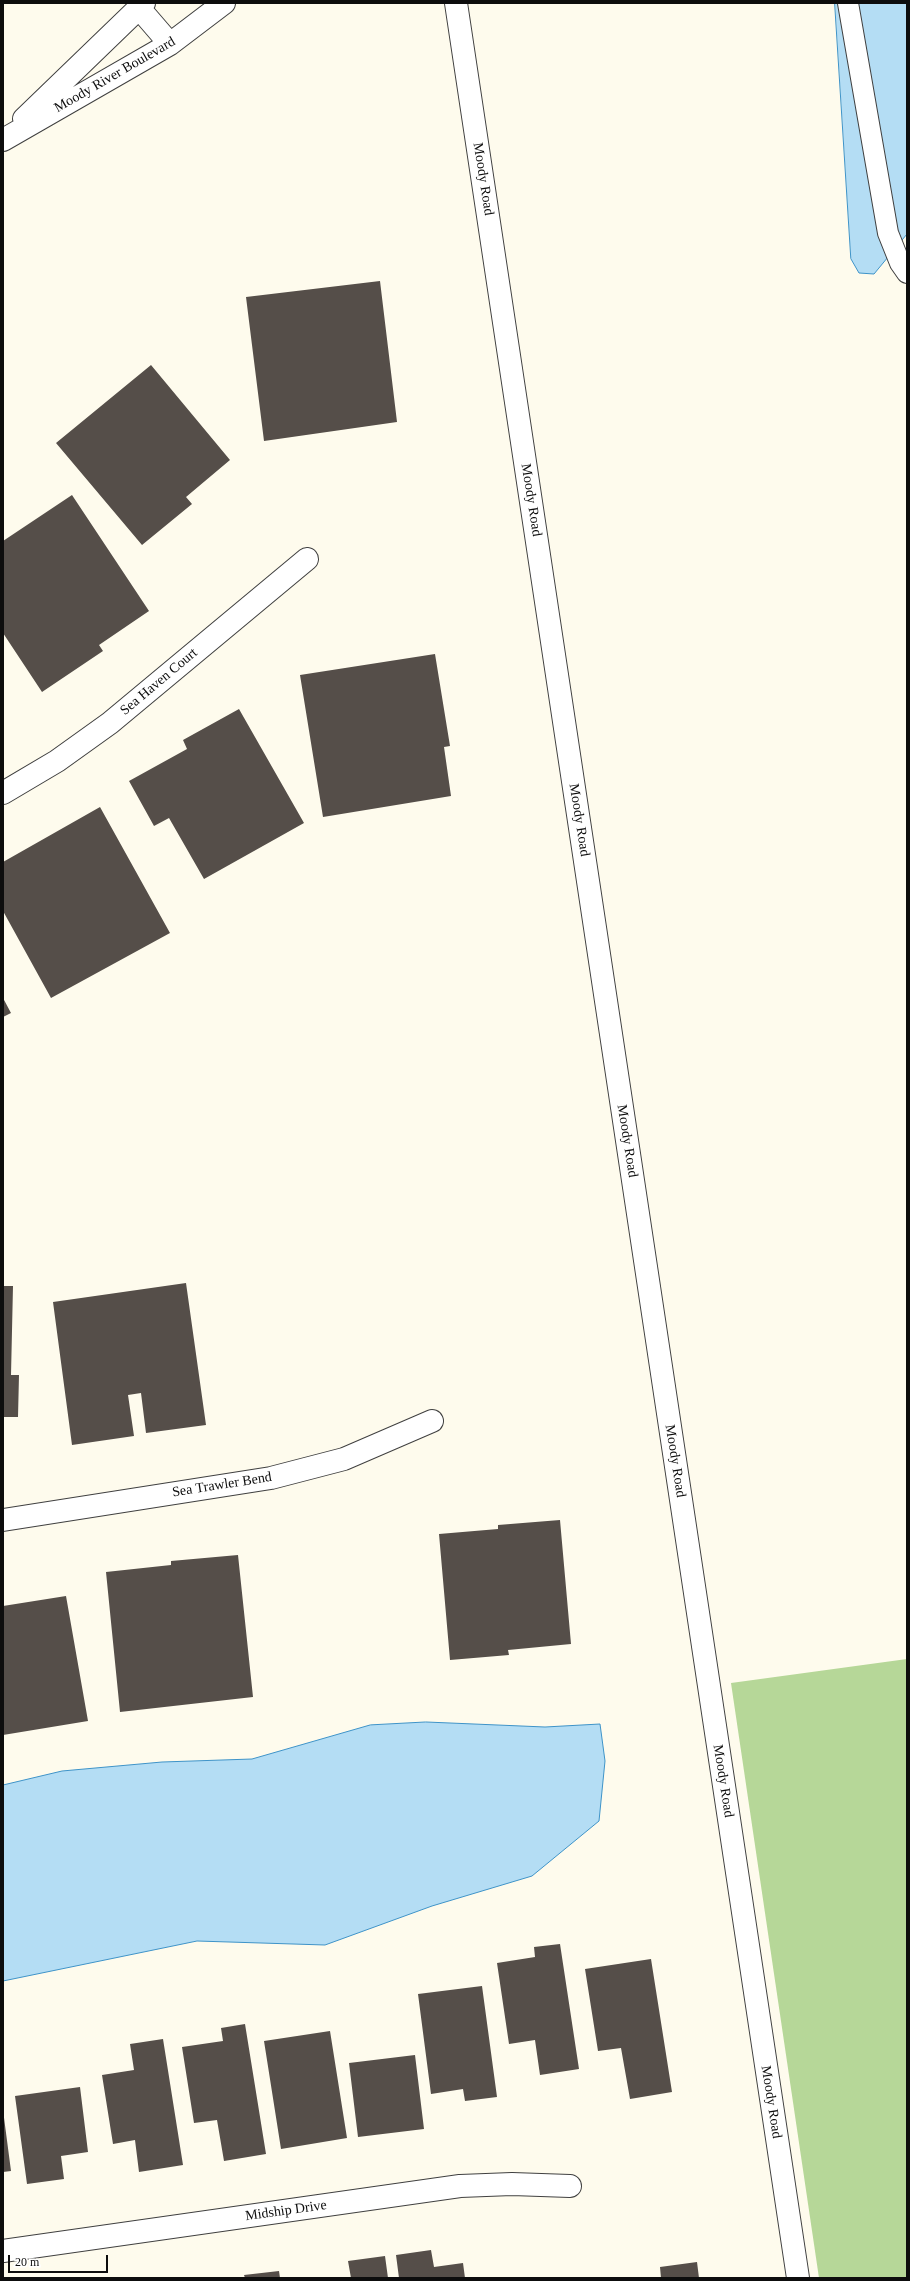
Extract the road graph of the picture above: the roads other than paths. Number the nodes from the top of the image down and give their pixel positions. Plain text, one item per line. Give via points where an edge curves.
1 (224, 3) edge
2 (456, 3) edge
3 (848, 3) edge
4 (141, 6) edge
5 (170, 44) junction
6 (3, 140) edge
7 (907, 273) edge
8 (307, 559) dead end
9 (3, 793) edge
10 (432, 1422) dead end
11 (3, 1520) edge
12 (570, 2186) dead end
13 (3, 2251) edge
14 (798, 2278) edge

1 - 5 street, Moody River Boulevard
2 - 14 street, Moody Road
3 - 7 lane via 888,233 900,263
4 - 5 street
4 - 6 street, Moody River Boulevard
5 - 6 street, Moody River Boulevard
8 - 9 street, Sea Haven Court via 110,723 57,761
10 - 11 street, Sea Trawler Bend via 344,1459 309,1470
12 - 13 street, Midship Drive via 460,2186

